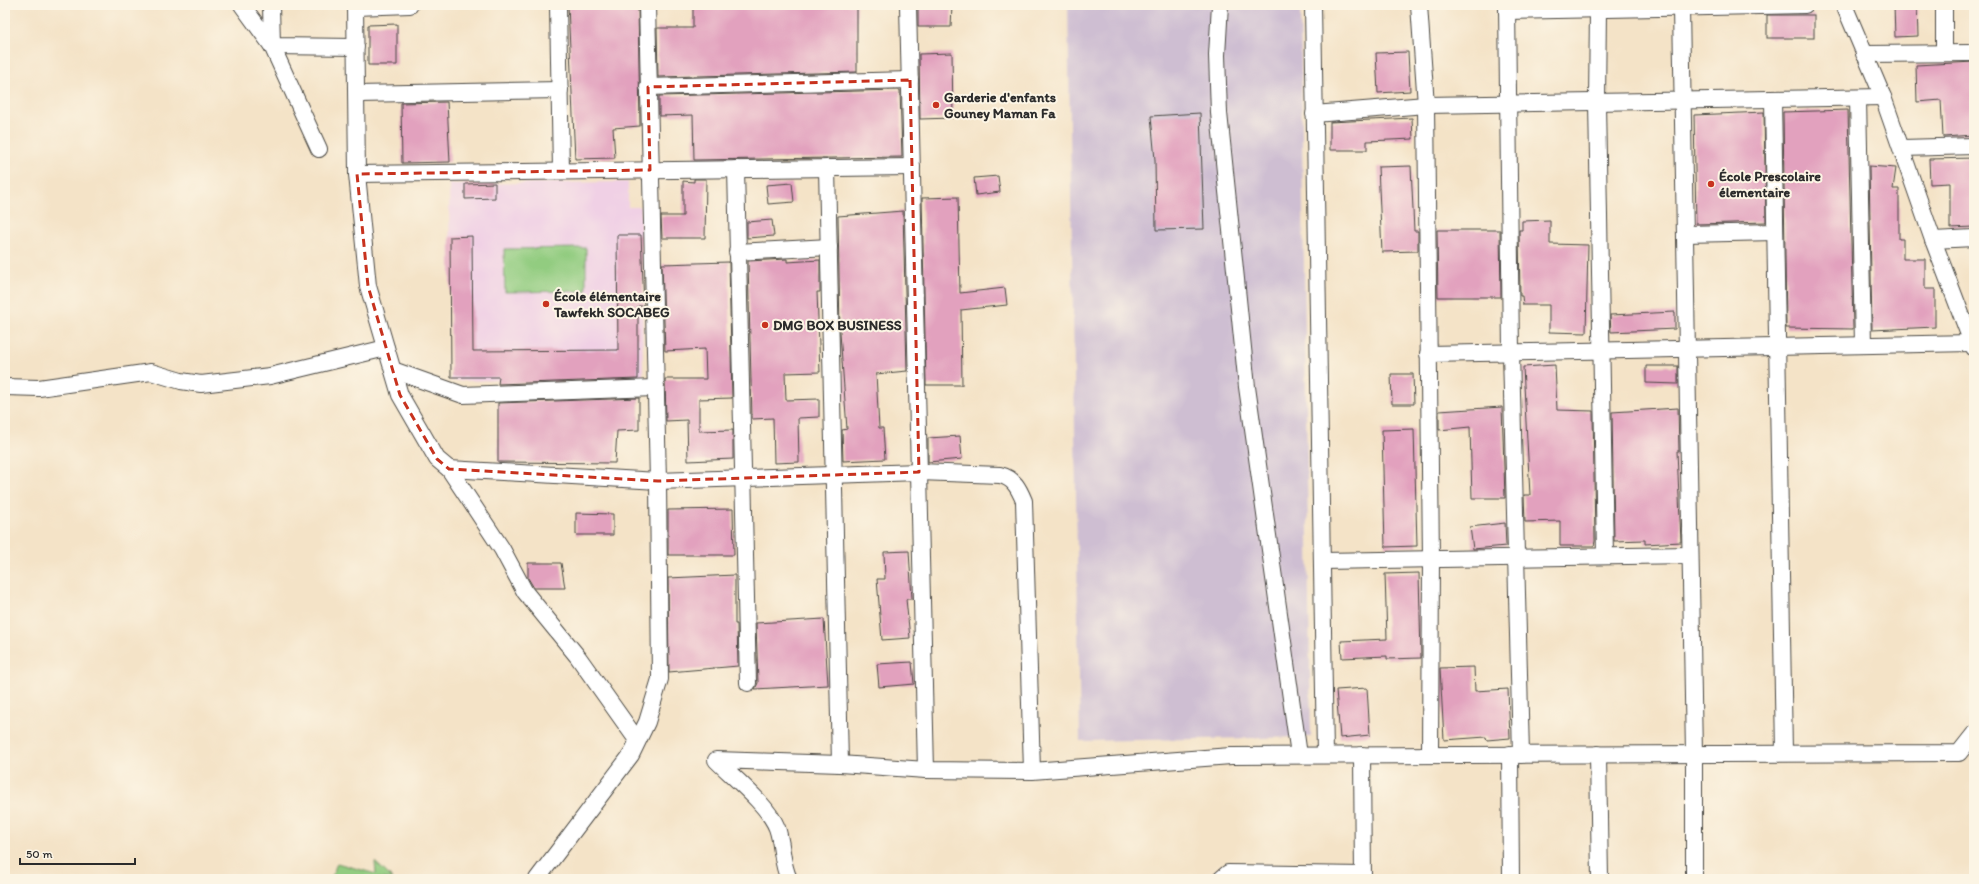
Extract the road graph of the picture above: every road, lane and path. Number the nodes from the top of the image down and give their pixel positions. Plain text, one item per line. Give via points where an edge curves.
1 (242, 5) edge
2 (271, 5) edge
3 (410, 5) edge
4 (558, 5) edge
5 (647, 5) edge
6 (908, 5) edge
7 (1220, 5) edge
8 (1313, 5) edge
9 (1419, 5) edge
10 (1805, 5) edge
11 (1844, 5) edge
12 (1944, 5) edge
13 (355, 6) edge
14 (1640, 7) edge
15 (1507, 8) edge
16 (1681, 8) junction
17 (1598, 9) junction
18 (272, 46) junction
19 (356, 47) junction
20 (1974, 52) edge
21 (1944, 53) junction
22 (1864, 54) junction
23 (910, 80) junction
24 (648, 87) junction
25 (560, 90) junction
26 (356, 94) junction
27 (1883, 97) junction
28 (1858, 98) junction
29 (1773, 99) junction
30 (1682, 100) junction
31 (1597, 102) junction
32 (1509, 104) junction
33 (1426, 105) junction
34 (1314, 114) junction
35 (1974, 146) edge
36 (1902, 148) junction
37 (319, 149) dead end
38 (912, 167) junction
39 (827, 168) junction
40 (736, 169) junction
41 (650, 170) junction
42 (561, 171) junction
43 (357, 174) junction
44 (1775, 232) junction
45 (1684, 234) junction
46 (1974, 238) edge
47 (1933, 240) junction
48 (829, 247) junction
49 (738, 252) junction
50 (1970, 327) edge
51 (1863, 345) junction
52 (1973, 345) edge
53 (1777, 347) junction
54 (386, 348) junction
55 (1686, 349) junction
56 (1602, 350) junction
57 (1511, 352) junction
58 (1428, 354) junction
59 (393, 370) junction
60 (5, 387) edge
61 (656, 388) junction
62 (449, 469) junction
63 (919, 472) junction
64 (833, 475) junction
65 (743, 478) junction
66 (658, 481) junction
67 (1690, 555) junction
68 (1605, 556) junction
69 (1517, 558) junction
70 (1431, 559) junction
71 (1322, 561) junction
72 (748, 683) dead end
73 (1974, 734) edge
74 (637, 740) junction
75 (1784, 753) junction
76 (1598, 754) junction
77 (1694, 754) junction
78 (1299, 755) junction
79 (1325, 755) junction
80 (1362, 755) junction
81 (1430, 755) junction
82 (1516, 755) junction
83 (840, 764) junction
84 (926, 770) junction
85 (1032, 771) junction
86 (1363, 877) edge
87 (537, 879) edge
88 (789, 879) edge
89 (1221, 879) edge
90 (1511, 879) edge
91 (1600, 879) edge
92 (1694, 879) edge

1 - 18 street
2 - 18 street
3 - 13 street
4 - 25 street
5 - 24 street
6 - 23 street
7 - 78 street via 1217,55 1219,113 1247,387
8 - 34 street
9 - 33 street
10 - 16 street
11 - 22 street
12 - 21 street
13 - 19 street
14 - 16 street
14 - 17 street
15 - 17 street
15 - 32 street
16 - 30 street
17 - 31 street
18 - 19 street
18 - 37 street
19 - 26 street
20 - 21 street
21 - 22 street
22 - 27 street
23 - 24 street
23 - 38 street
24 - 41 street
25 - 26 street
25 - 42 street
26 - 43 street
27 - 28 street
27 - 36 street
28 - 29 street
28 - 51 street
29 - 30 street
29 - 44 street
30 - 31 street
30 - 45 street
31 - 32 street
31 - 56 street
32 - 33 street
32 - 57 street
33 - 34 street
33 - 58 street
34 - 71 street
35 - 36 street
36 - 47 street
38 - 39 street
38 - 63 street
39 - 40 street
39 - 48 street
40 - 41 street
40 - 49 street
41 - 42 street
41 - 61 street
42 - 43 street
43 - 54 street via 368,286
44 - 45 street
44 - 53 street
45 - 55 street
46 - 47 street
47 - 50 street
48 - 49 street
48 - 64 street
49 - 65 street
50 - 52 street
51 - 52 street
51 - 53 street
53 - 55 street
53 - 75 street
54 - 59 street
54 - 60 street via 270,376 201,384 151,372 39,388
55 - 56 street
55 - 67 street
56 - 57 street
56 - 68 street
57 - 58 street
57 - 69 street
58 - 70 street
59 - 61 street via 463,395
59 - 62 street via 400,394 436,459
61 - 66 street
62 - 66 street
62 - 74 street via 502,549 525,592 578,657
63 - 64 street
63 - 84 street
63 - 85 street via 1008,477 1018,488 1024,501
64 - 65 street
64 - 83 street
65 - 66 street
65 - 72 street
66 - 74 street via 660,679 648,722
67 - 68 street
67 - 77 street
68 - 69 street
69 - 70 street
69 - 82 street
70 - 71 street
70 - 81 street
71 - 79 street
73 - 75 street via 1959,753
74 - 87 street via 630,756
75 - 77 street
76 - 77 street
76 - 82 street
76 - 91 street
77 - 92 street
78 - 79 street
78 - 85 street via 1230,756
79 - 80 street
80 - 81 street
80 - 86 street
81 - 82 street
82 - 90 street
83 - 84 street
83 - 88 street via 716,760 771,817 777,829
84 - 85 street
86 - 89 street via 1228,873

